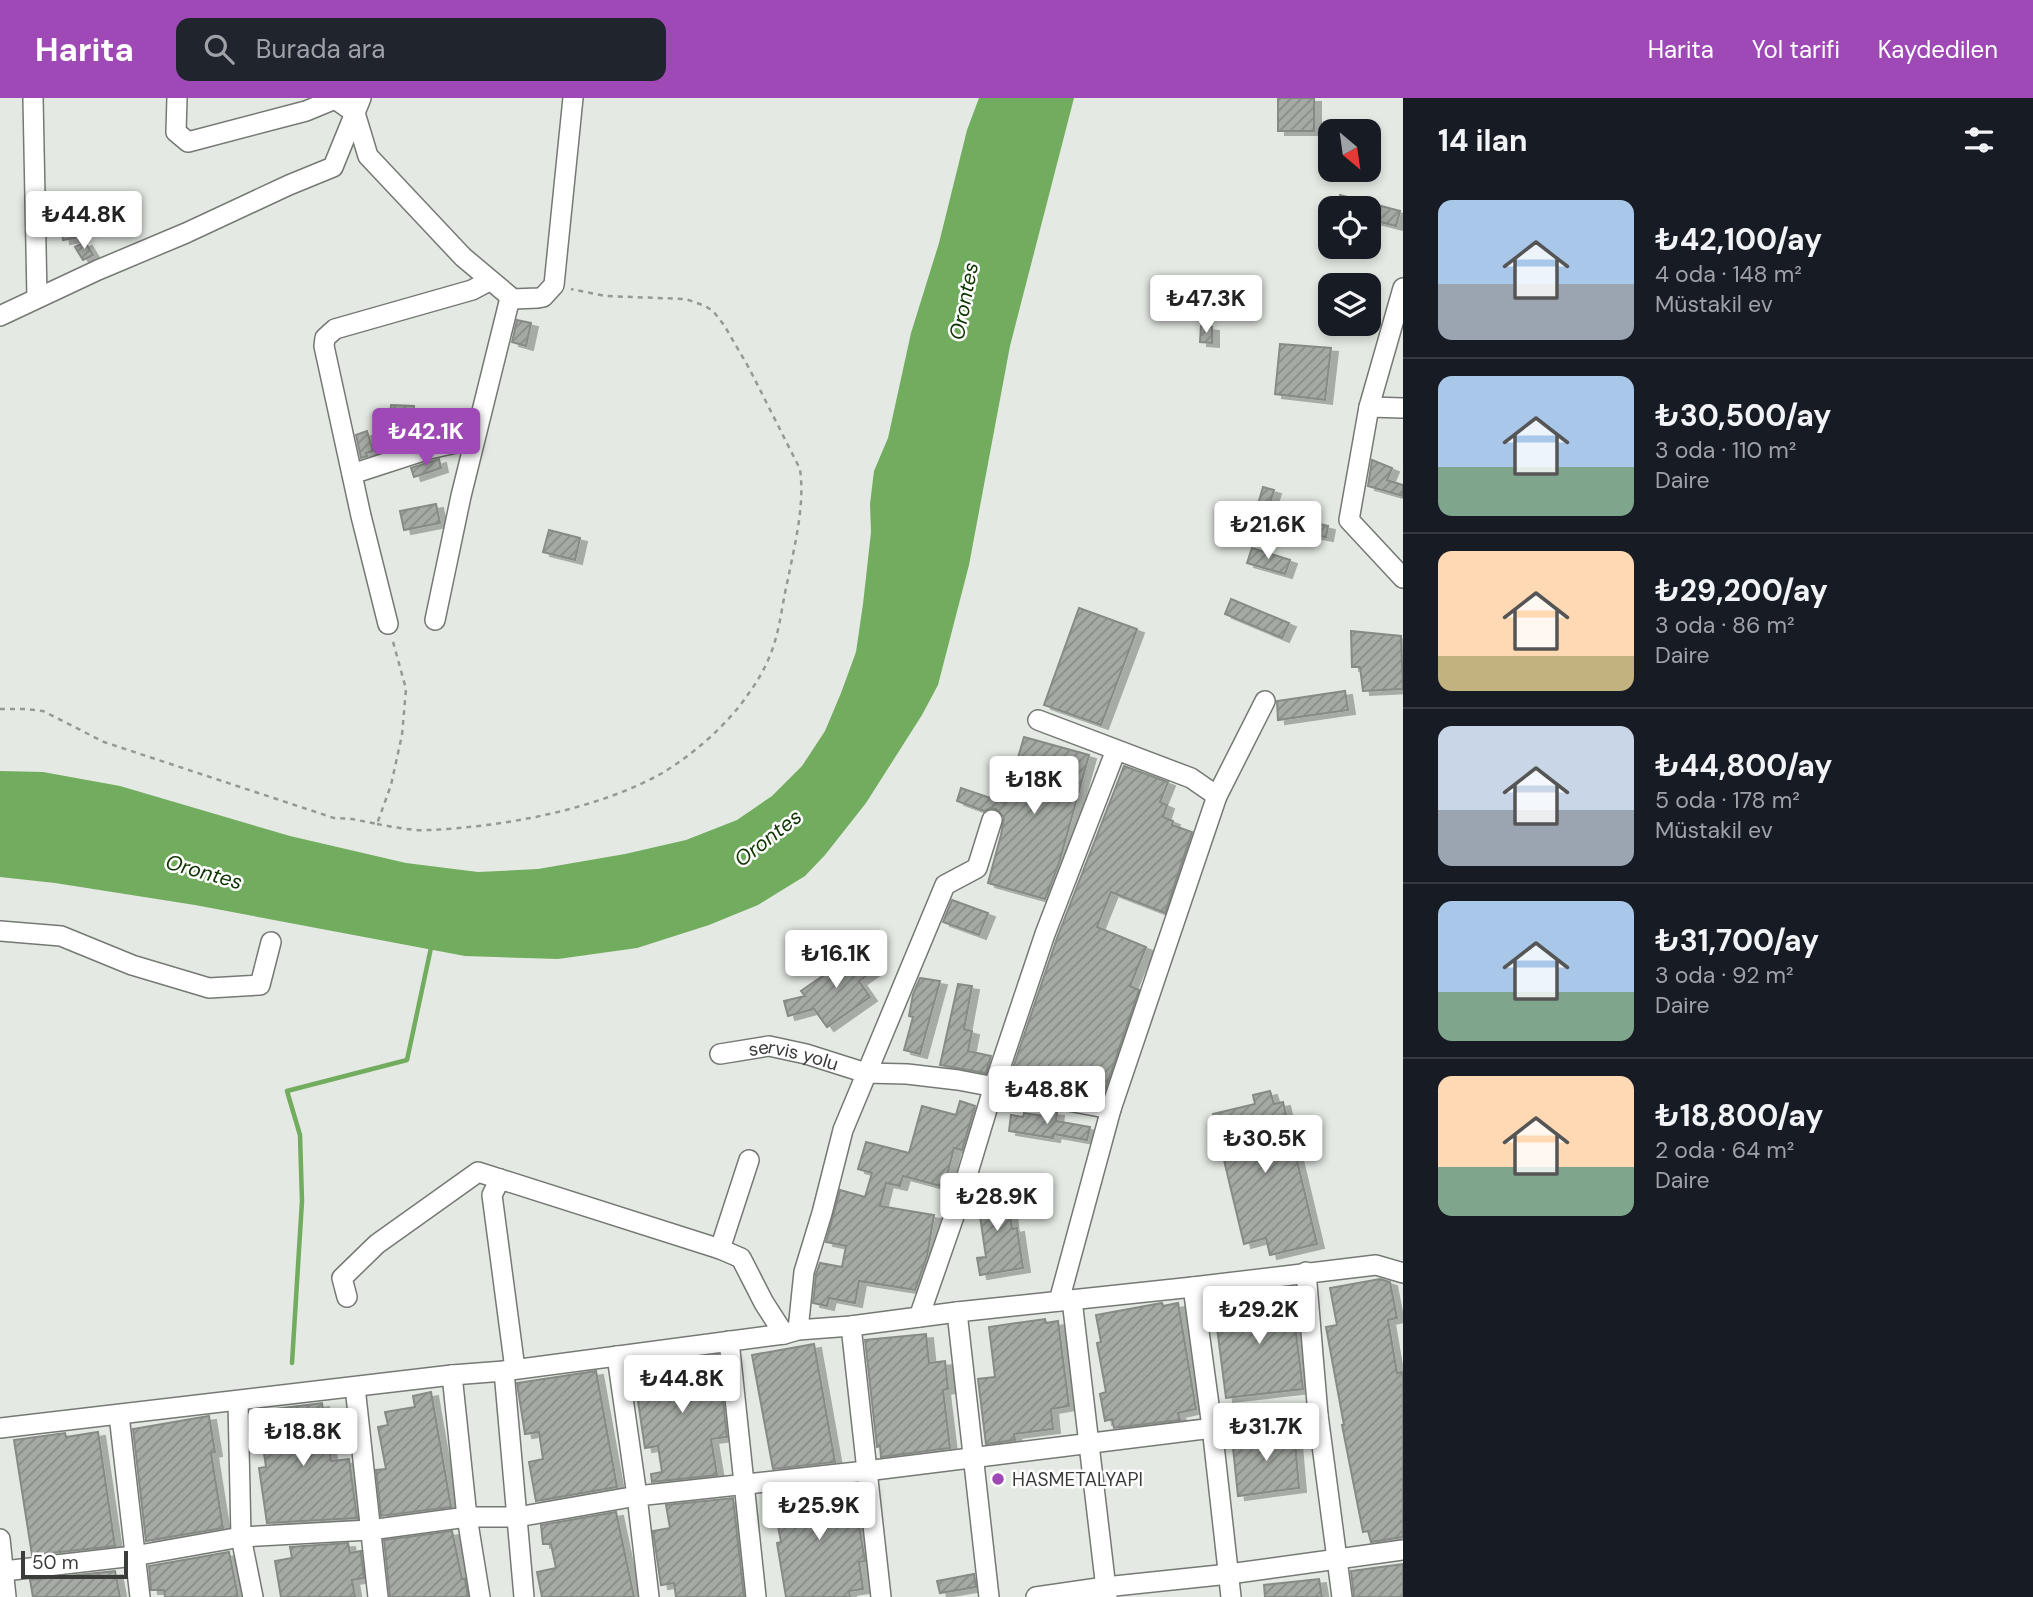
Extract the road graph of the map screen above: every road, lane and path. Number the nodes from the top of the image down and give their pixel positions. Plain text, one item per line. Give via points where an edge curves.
1 (33, 98) edge
2 (177, 98) edge
3 (573, 98) edge
4 (358, 106) edge
5 (489, 281) junction
6 (554, 285) junction
7 (1403, 288) edge
8 (37, 298) junction
9 (509, 298) junction
10 (0, 316) edge
11 (1369, 407) junction
12 (1403, 408) edge
13 (474, 439) junction
14 (352, 474) junction
15 (1403, 578) edge
16 (435, 620) dead end
17 (388, 624) joint
18 (1265, 701) dead end
19 (0, 709) edge
20 (1038, 720) dead end
21 (1116, 750) junction
22 (1217, 796) junction
23 (992, 820) dead end
24 (377, 824) junction
25 (0, 931) edge
26 (271, 942) dead end
27 (720, 1054) dead end
28 (866, 1073) junction
29 (995, 1086) junction
30 (1111, 1109) junction
31 (749, 1160) dead end
32 (500, 1179) junction
33 (720, 1249) junction
34 (1403, 1255) edge
35 (1376, 1265) junction
36 (1306, 1272) junction
37 (1403, 1273) edge
38 (1193, 1287) junction
39 (347, 1297) dead end
40 (1065, 1301) junction
41 (957, 1312) junction
42 (919, 1317) junction
43 (851, 1326) junction
44 (791, 1332) junction
45 (729, 1341) junction
46 (617, 1356) junction
47 (509, 1370) junction
48 (452, 1375) junction
49 (355, 1387) junction
50 (238, 1401) junction
51 (120, 1415) junction
52 (1318, 1415) junction
53 (1212, 1427) junction
54 (0, 1428) edge
55 (1090, 1443) junction
56 (973, 1457) junction
57 (866, 1471) junction
58 (744, 1485) junction
59 (637, 1496) junction
60 (467, 1517) junction
61 (517, 1517) junction
62 (370, 1530) junction
63 (241, 1537) junction
64 (0, 1539) edge
65 (1403, 1550) edge
66 (134, 1556) junction
67 (1336, 1559) junction
68 (4, 1571) junction
69 (1229, 1574) junction
70 (1106, 1592) edge
71 (6, 1597) edge
72 (140, 1597) edge
73 (253, 1597) edge
74 (378, 1597) edge
75 (480, 1597) edge
76 (524, 1597) edge
77 (649, 1597) edge
78 (756, 1597) edge
79 (881, 1597) edge
80 (989, 1597) edge
81 (1036, 1597) edge
82 (1231, 1597) edge
83 (1342, 1597) edge

1 - 8 street
2 - 4 street via 176,132 188,142 335,99
3 - 6 street
4 - 5 street via 369,156
4 - 8 street via 333,167
5 - 9 street
5 - 14 street via 328,334 324,346
6 - 9 street via 535,300
6 - 24 path via 606,296 686,299 713,311 724,325 800,469 803,487 775,642 748,695 721,726 665,771 638,784 583,804 510,821 428,831
7 - 11 street
8 - 10 street
9 - 13 street
11 - 12 street
11 - 15 street via 1349,520
13 - 14 street
13 - 16 street
14 - 17 street
17 - 24 path via 406,689 394,773
18 - 22 street
19 - 24 path via 43,711 104,742 334,818
20 - 21 street
21 - 22 street via 1191,778
21 - 29 street via 1045,934
22 - 30 street
23 - 28 street via 977,867 945,885
25 - 26 street via 61,936 132,965 209,988 260,985
27 - 28 street, servis yolu via 769,1046
28 - 29 street, servis yolu
28 - 44 street via 843,1130
29 - 30 street, servis yolu
29 - 42 street
30 - 40 street
31 - 33 street
32 - 33 street
32 - 39 street via 478,1172 377,1244 342,1278
32 - 47 street via 492,1195
33 - 44 street via 741,1258 764,1303
34 - 35 street
35 - 36 street
35 - 37 street
36 - 38 street
36 - 52 street
38 - 40 street
38 - 53 street
40 - 41 street
40 - 55 street
41 - 42 street
41 - 56 street
42 - 43 street
43 - 44 street
43 - 57 street
44 - 45 street
45 - 46 street
45 - 58 street
46 - 47 street
46 - 59 street
47 - 48 street
47 - 61 street
48 - 49 street
48 - 60 street
49 - 50 street
49 - 62 street
50 - 51 street
50 - 63 street
51 - 54 street
51 - 66 street
52 - 53 street
52 - 67 street
53 - 55 street
53 - 69 street
55 - 56 street
55 - 70 street
56 - 57 street
56 - 80 street
57 - 58 street
57 - 79 street
58 - 59 street
58 - 78 street
59 - 61 street
59 - 77 street
60 - 61 street
60 - 62 street
60 - 75 street
61 - 76 street
62 - 63 street
62 - 74 street
63 - 66 street
63 - 73 street
64 - 68 street
65 - 67 street
66 - 68 street
66 - 72 street
67 - 69 street
67 - 83 street
68 - 71 street
69 - 70 street
69 - 82 street
70 - 81 street

